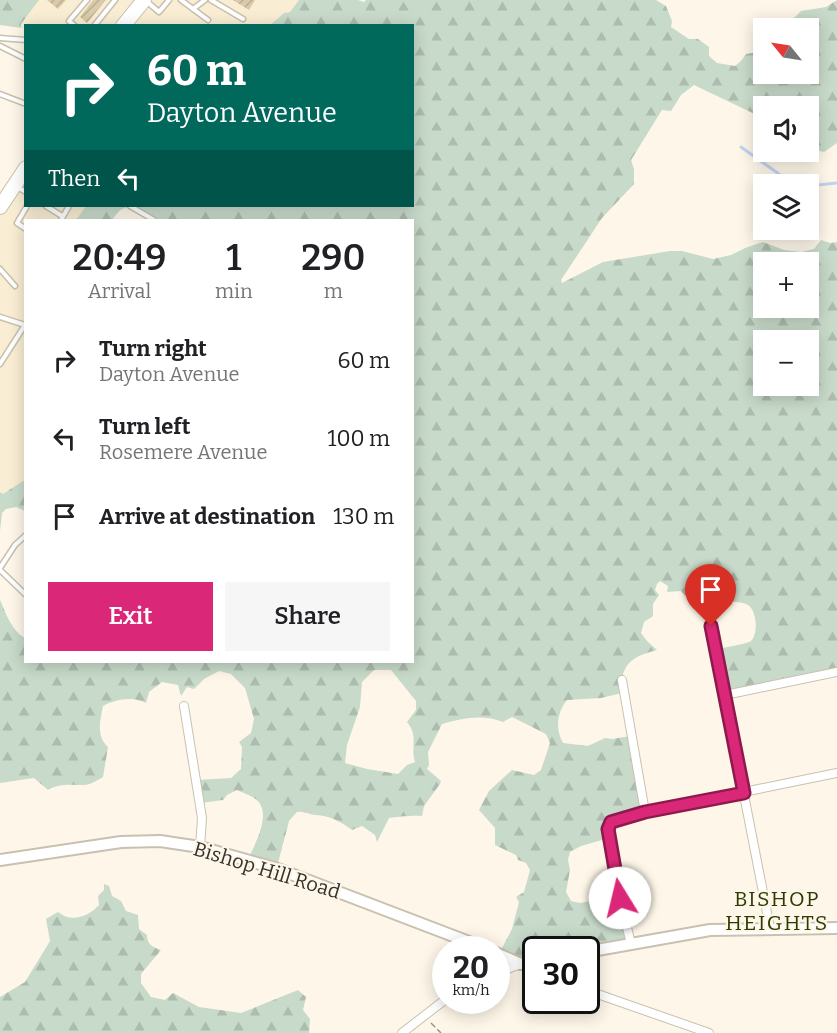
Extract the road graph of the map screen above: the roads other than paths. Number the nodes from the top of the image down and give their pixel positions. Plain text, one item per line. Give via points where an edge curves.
1 (115, 0) edge
2 (144, 0) edge
3 (169, 0) edge
4 (181, 0) edge
5 (205, 0) edge
6 (211, 0) edge
7 (86, 4) edge
8 (193, 9) junction
9 (94, 14) dead end
10 (100, 18) junction
11 (243, 19) dead end
12 (208, 20) dead end
13 (73, 24) edge
14 (96, 24) edge
15 (125, 24) edge
16 (0, 38) edge
17 (24, 40) edge
18 (0, 46) edge
19 (24, 58) edge
20 (0, 94) edge
21 (24, 103) edge
22 (20, 189) edge
23 (0, 207) edge
24 (26, 207) edge
25 (47, 207) edge
26 (132, 207) edge
27 (62, 218) edge
28 (152, 219) edge
29 (24, 228) edge
30 (0, 269) edge
31 (15, 286) dead end
32 (0, 317) edge
33 (24, 325) edge
34 (24, 327) edge
35 (0, 364) edge
36 (24, 538) edge
37 (0, 569) edge
38 (24, 592) edge
39 (711, 626) dead end
40 (837, 672) edge
41 (622, 680) dead end
42 (725, 695) junction
43 (184, 706) dead end
44 (837, 773) edge
45 (744, 793) junction
46 (645, 812) junction
47 (201, 847) junction
48 (0, 860) edge
49 (770, 928) junction
50 (837, 928) edge
51 (453, 936) edge
52 (631, 945) junction
53 (600, 950) edge
54 (510, 959) edge
55 (521, 964) joint
56 (510, 968) edge
57 (600, 995) edge
58 (432, 1009) edge
59 (402, 1033) edge
60 (709, 1033) edge

1 - 10 lane
2 - 3 lane via 159,12
2 - 15 highway
4 - 8 lane
5 - 8 lane
6 - 11 lane
7 - 13 lane via 69,21
8 - 12 lane
9 - 10 lane
10 - 14 lane
16 - 17 lane
18 - 19 lane
20 - 21 lane
22 - 23 highway
24 - 29 lane via 16,223
25 - 27 lane
26 - 28 lane
30 - 31 lane
32 - 33 lane
34 - 35 lane
36 - 37 lane
37 - 38 lane
39 - 42 street
40 - 42 street
41 - 46 street
42 - 45 street
43 - 47 street via 202,818
44 - 45 street
45 - 46 street
45 - 49 street
46 - 52 street via 611,822 608,829
47 - 48 street, Bishop Hill Road via 121,842
47 - 51 street, Bishop Hill Road via 278,869
49 - 50 street
49 - 52 street via 710,930
52 - 53 street
54 - 55 street
55 - 56 street
57 - 60 street
58 - 59 street

